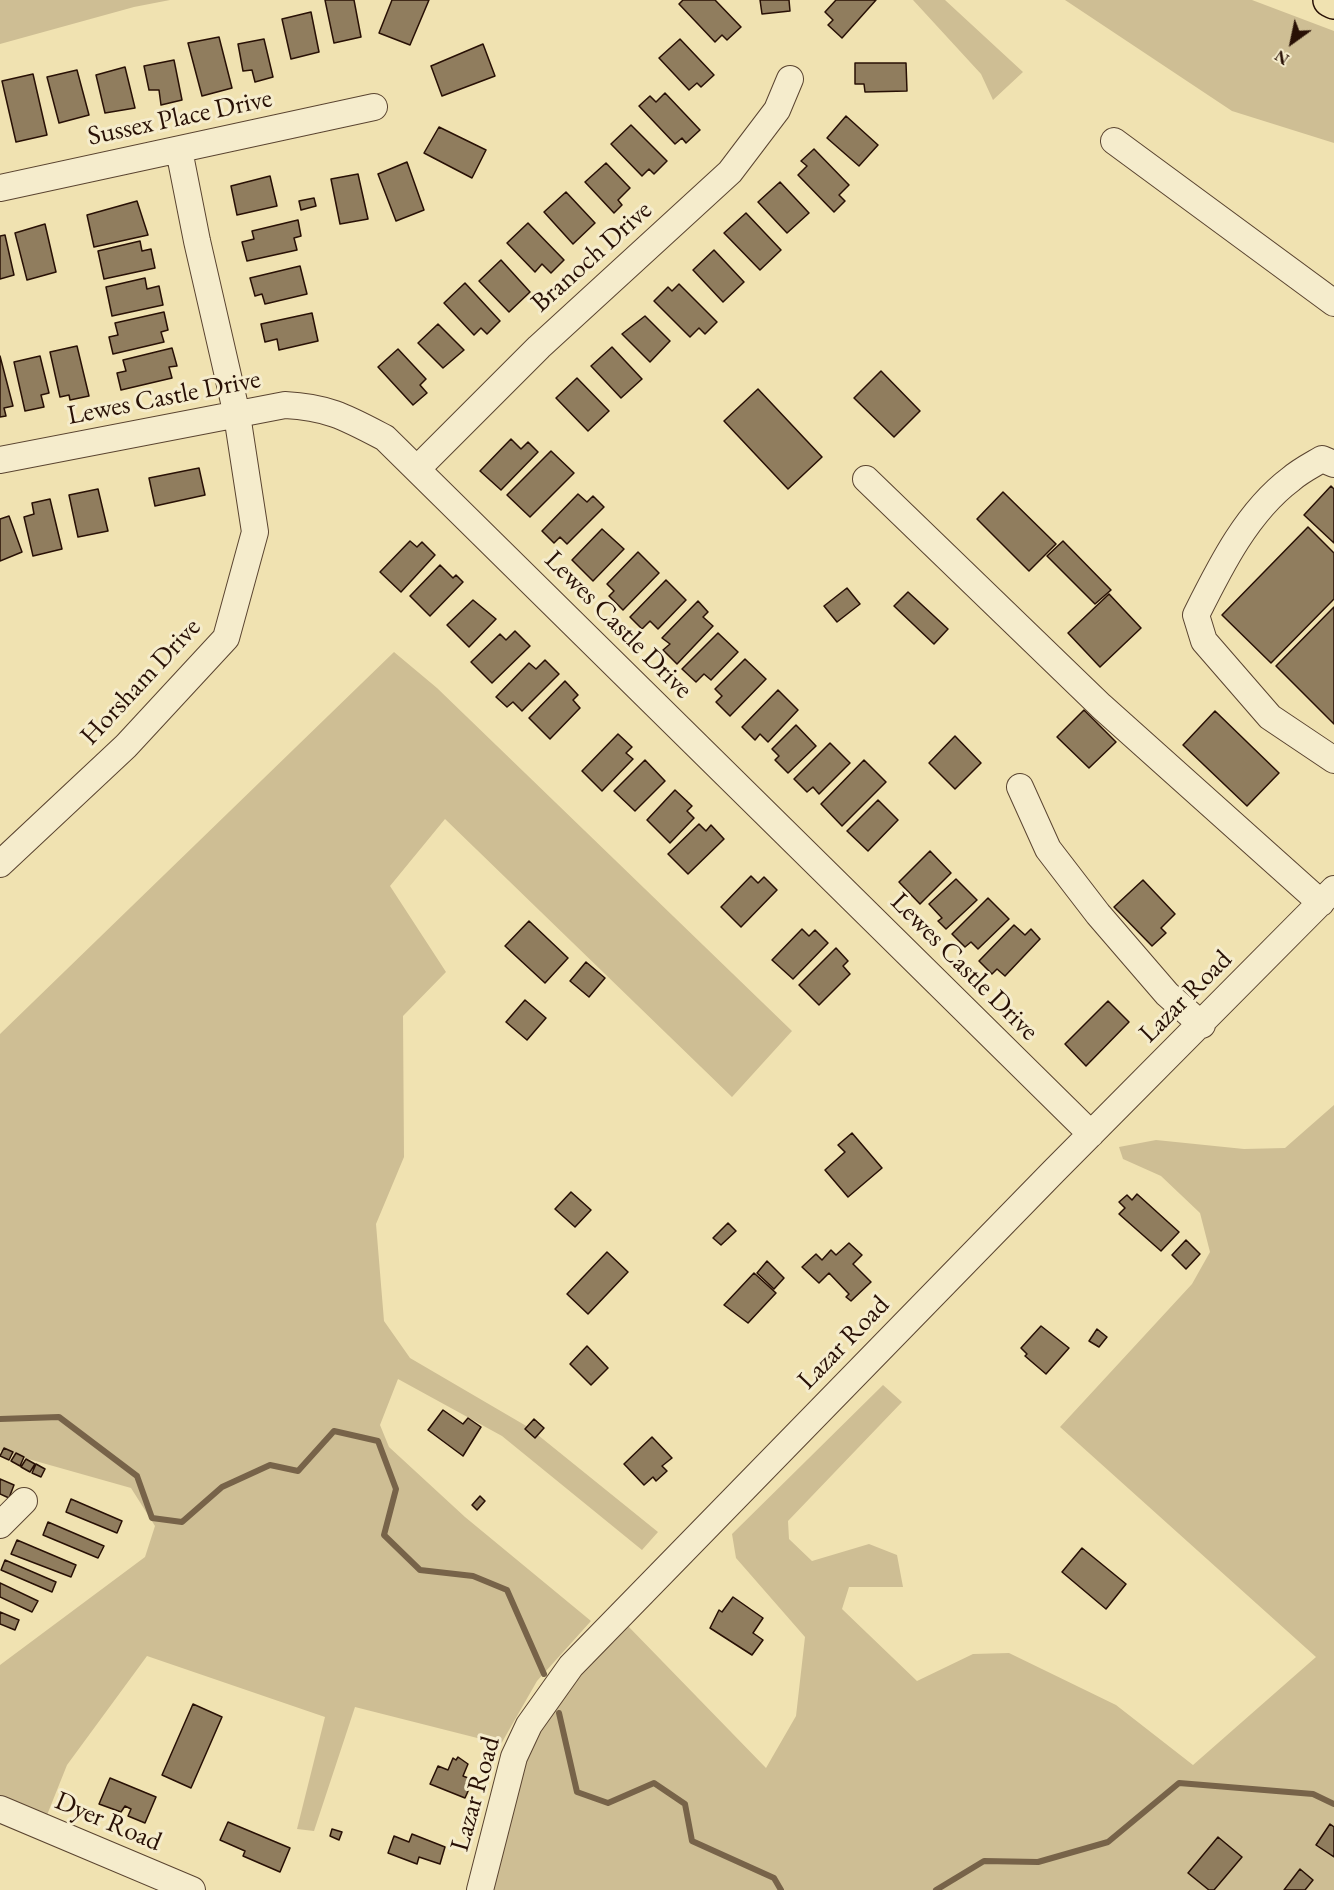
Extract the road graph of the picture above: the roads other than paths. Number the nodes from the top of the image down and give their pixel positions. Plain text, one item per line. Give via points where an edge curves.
1 (790, 79) dead end
2 (374, 107) dead end
3 (1114, 141) dead end
4 (179, 150) junction
5 (0, 188) edge
6 (1334, 303) edge
7 (237, 415) junction
8 (0, 460) edge
9 (1334, 464) edge
10 (418, 468) junction
11 (866, 479) dead end
12 (1334, 760) edge
13 (1020, 787) dead end
14 (0, 864) edge
15 (1327, 896) edge
16 (1202, 1025) junction
17 (1091, 1134) junction
18 (24, 1501) dead end
19 (0, 1525) edge
20 (0, 1809) edge
21 (192, 1890) edge
22 (480, 1890) edge

1 - 10 street, Branoch Drive via 777,110 730,172 539,347
2 - 4 street, Sussex Place Drive
3 - 6 street
4 - 5 street, Sussex Place Drive
4 - 7 street, Horsham Drive
7 - 8 street, Lewes Castle Drive
7 - 10 street, Lewes Castle Drive via 285,405 334,412 385,438
7 - 14 street, Horsham Drive via 255,532 226,638 126,746
9 - 12 street via 1322,459 1290,479 1252,519 1196,615 1204,641 1270,717
10 - 17 street, Lewes Castle Drive
11 - 15 street via 1101,706
13 - 16 street via 1048,849 1160,986
15 - 16 street, Lazar Road
16 - 17 street, Lazar Road
17 - 22 street, Lazar Road via 571,1666 529,1725 514,1757
18 - 19 street
20 - 21 street, Dyer Road

